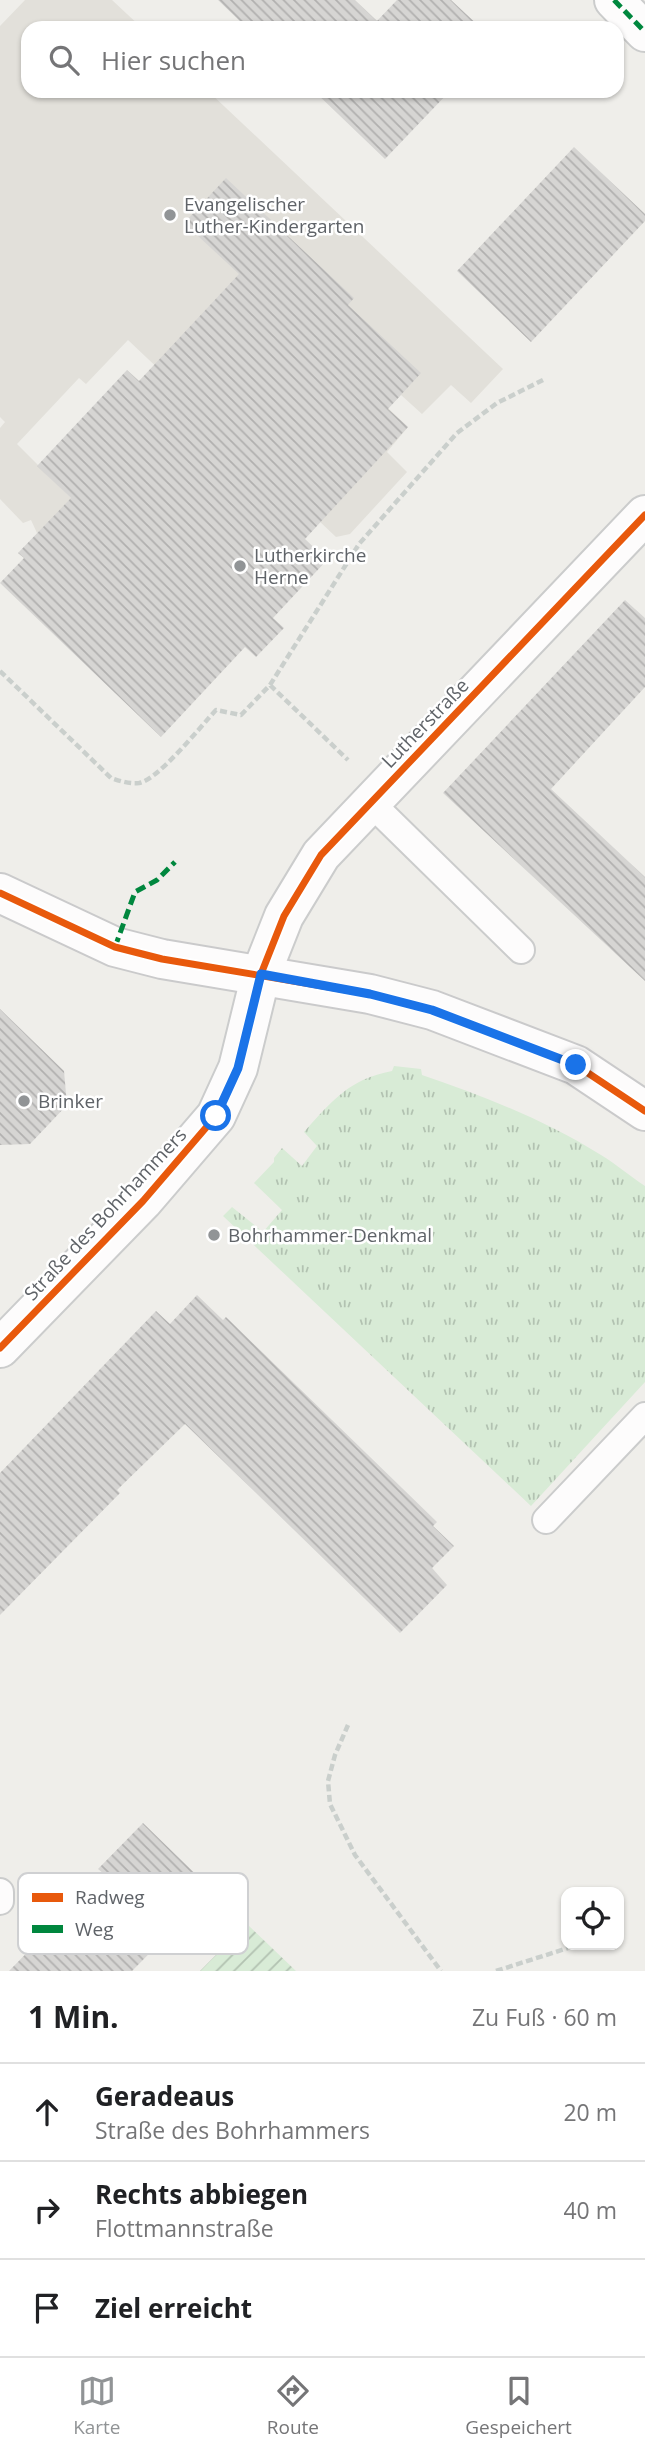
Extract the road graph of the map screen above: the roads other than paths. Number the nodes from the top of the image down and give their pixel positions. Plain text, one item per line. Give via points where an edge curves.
1 (614, 0) edge
2 (645, 32) edge
3 (645, 515) edge
4 (371, 803) junction
5 (0, 893) edge
6 (521, 950) dead end
7 (261, 974) junction
8 (645, 1111) edge
9 (0, 1348) edge
10 (645, 1416) edge
11 (546, 1520) dead end
12 (0, 1892) edge
13 (0, 1901) edge

1 - 2 street
3 - 4 street, Lutherstraße
4 - 6 lane
4 - 7 street, Lutherstraße via 321,855 285,916
5 - 7 street via 115,947
7 - 8 street via 432,1010 576,1065
7 - 9 street, Straße des Bohrhammers via 238,1068 216,1116 143,1201
10 - 11 lane
12 - 13 lane

